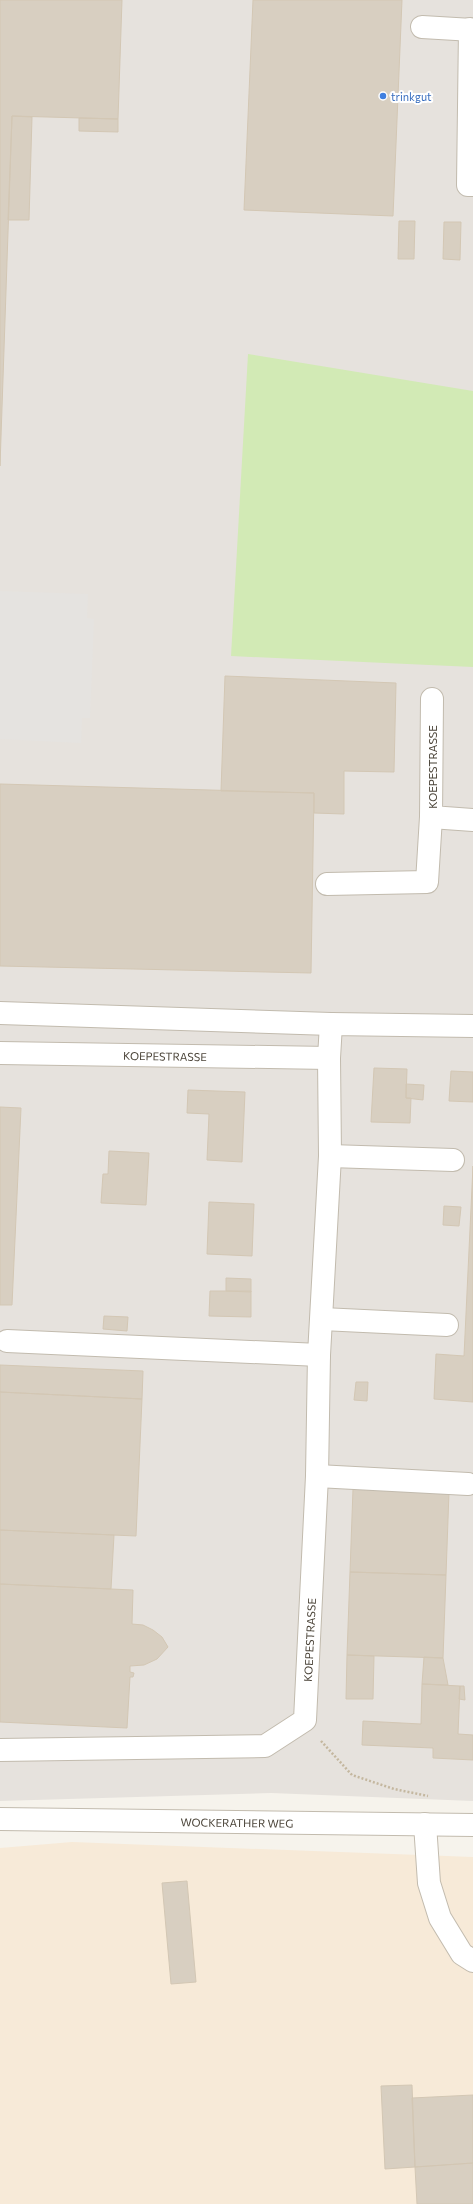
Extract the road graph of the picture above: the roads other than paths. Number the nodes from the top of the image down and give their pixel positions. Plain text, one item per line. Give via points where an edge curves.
1 (422, 26) dead end
2 (471, 30) edge
3 (473, 185) edge
4 (432, 699) dead end
5 (431, 817) junction
6 (473, 820) edge
7 (327, 884) dead end
8 (0, 1013) edge
9 (331, 1024) junction
10 (473, 1026) edge
11 (0, 1053) edge
12 (329, 1058) junction
13 (330, 1156) junction
14 (453, 1160) dead end
15 (322, 1319) junction
16 (447, 1325) dead end
17 (7, 1341) dead end
18 (319, 1355) junction
19 (317, 1476) junction
20 (468, 1484) dead end
21 (0, 1750) edge
22 (0, 1819) edge
23 (425, 1824) junction
24 (473, 1825) edge
25 (473, 1961) edge

1 - 2 street
2 - 3 street via 468,185
4 - 5 street, KOEPESTRASSE
5 - 6 street, KOEPESTRASSE
5 - 7 street via 427,882
8 - 9 street
9 - 10 street
9 - 12 street, KOEPESTRASSE
11 - 12 street, KOEPESTRASSE
12 - 13 street, KOEPESTRASSE
13 - 14 street
13 - 15 street, KOEPESTRASSE
15 - 16 street
15 - 18 street, KOEPESTRASSE
17 - 18 street
18 - 19 street, KOEPESTRASSE
19 - 20 street
19 - 21 street, KOEPESTRASSE via 305,1720 265,1746
22 - 23 street, WOCKERATHER WEG
23 - 24 street, WOCKERATHER WEG
23 - 25 street via 428,1883 440,1918 462,1954

